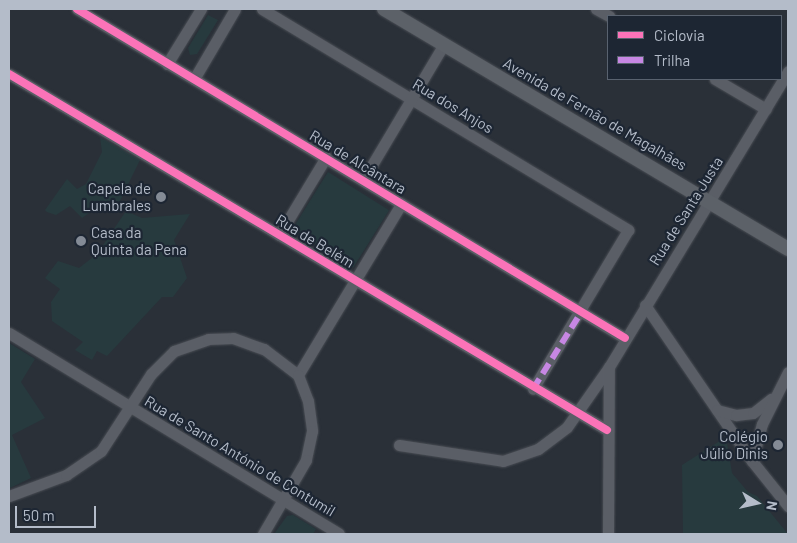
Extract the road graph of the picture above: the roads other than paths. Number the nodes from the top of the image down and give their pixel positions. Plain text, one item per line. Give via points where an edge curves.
1 (77, 9) edge
2 (201, 9) edge
3 (235, 9) edge
4 (262, 9) edge
5 (384, 9) edge
6 (596, 9) edge
7 (607, 15) edge
8 (444, 44) junction
9 (167, 64) junction
10 (788, 71) edge
11 (9, 74) edge
12 (194, 79) junction
13 (717, 80) edge
14 (412, 99) junction
15 (766, 109) junction
16 (326, 157) junction
17 (363, 180) junction
18 (711, 201) junction
19 (401, 204) junction
20 (279, 235) junction
21 (788, 249) edge
22 (354, 281) junction
23 (645, 305) junction
24 (582, 311) junction
25 (9, 333) edge
26 (625, 338) junction
27 (609, 367) junction
28 (788, 372) edge
29 (298, 375) junction
30 (533, 389) junction
31 (776, 394) junction
32 (132, 408) junction
33 (717, 410) junction
34 (576, 414) junction
35 (607, 430) junction
36 (398, 445) dead end
37 (752, 461) junction
38 (9, 496) edge
39 (284, 500) junction
40 (788, 506) edge
41 (263, 534) edge
42 (340, 534) edge
43 (608, 534) edge

1 - 9 street, Rua de Alcântara
2 - 9 street
3 - 12 street
4 - 14 street, Rua dos Anjos
5 - 8 main road, Avenida de Fernão de Magalhães
6 - 7 street
8 - 14 street
8 - 18 main road, Avenida de Fernão de Magalhães
9 - 12 street, Rua de Alcântara
10 - 15 street, Rua de Santa Justa
11 - 20 street, Rua de Belém
12 - 16 street, Rua de Alcântara
13 - 15 street
14 - 17 street
14 - 24 street, Rua dos Anjos via 628,230
15 - 18 street, Rua de Santa Justa
16 - 17 street, Rua de Alcântara
16 - 20 street
17 - 19 street, Rua de Alcântara
18 - 21 main road, Avenida de Fernão de Magalhães
18 - 23 street, Rua de Santa Justa
19 - 22 street
19 - 24 street, Rua de Alcântara
20 - 22 street, Rua de Belém
22 - 29 street
22 - 30 street, Rua de Belém
23 - 26 street, Rua de Santa Justa
23 - 33 street
24 - 26 street, Rua de Alcântara
24 - 30 street
25 - 32 street
26 - 27 street, Rua de Santa Justa
27 - 34 street, Rua de Santa Justa
27 - 35 street, Rua de Santa Justa
28 - 31 street
29 - 32 street via 264,349 233,338 208,339 174,351 151,374
29 - 39 street via 308,401 312,431 306,460
30 - 34 street, Rua de Belém
31 - 33 street via 753,413 736,415
31 - 37 street via 757,437
32 - 38 street, Rua de Santo António de Contumil via 101,451 66,475
32 - 39 street, Rua de Santo António de Contumil
33 - 37 street
34 - 35 street, Rua de Belém
34 - 36 street, Rua de Santa Justa via 556,437 513,460
35 - 43 street, Rua de Santa Justa
37 - 40 street
39 - 41 street
39 - 42 street, Rua de Santo António de Contumil

